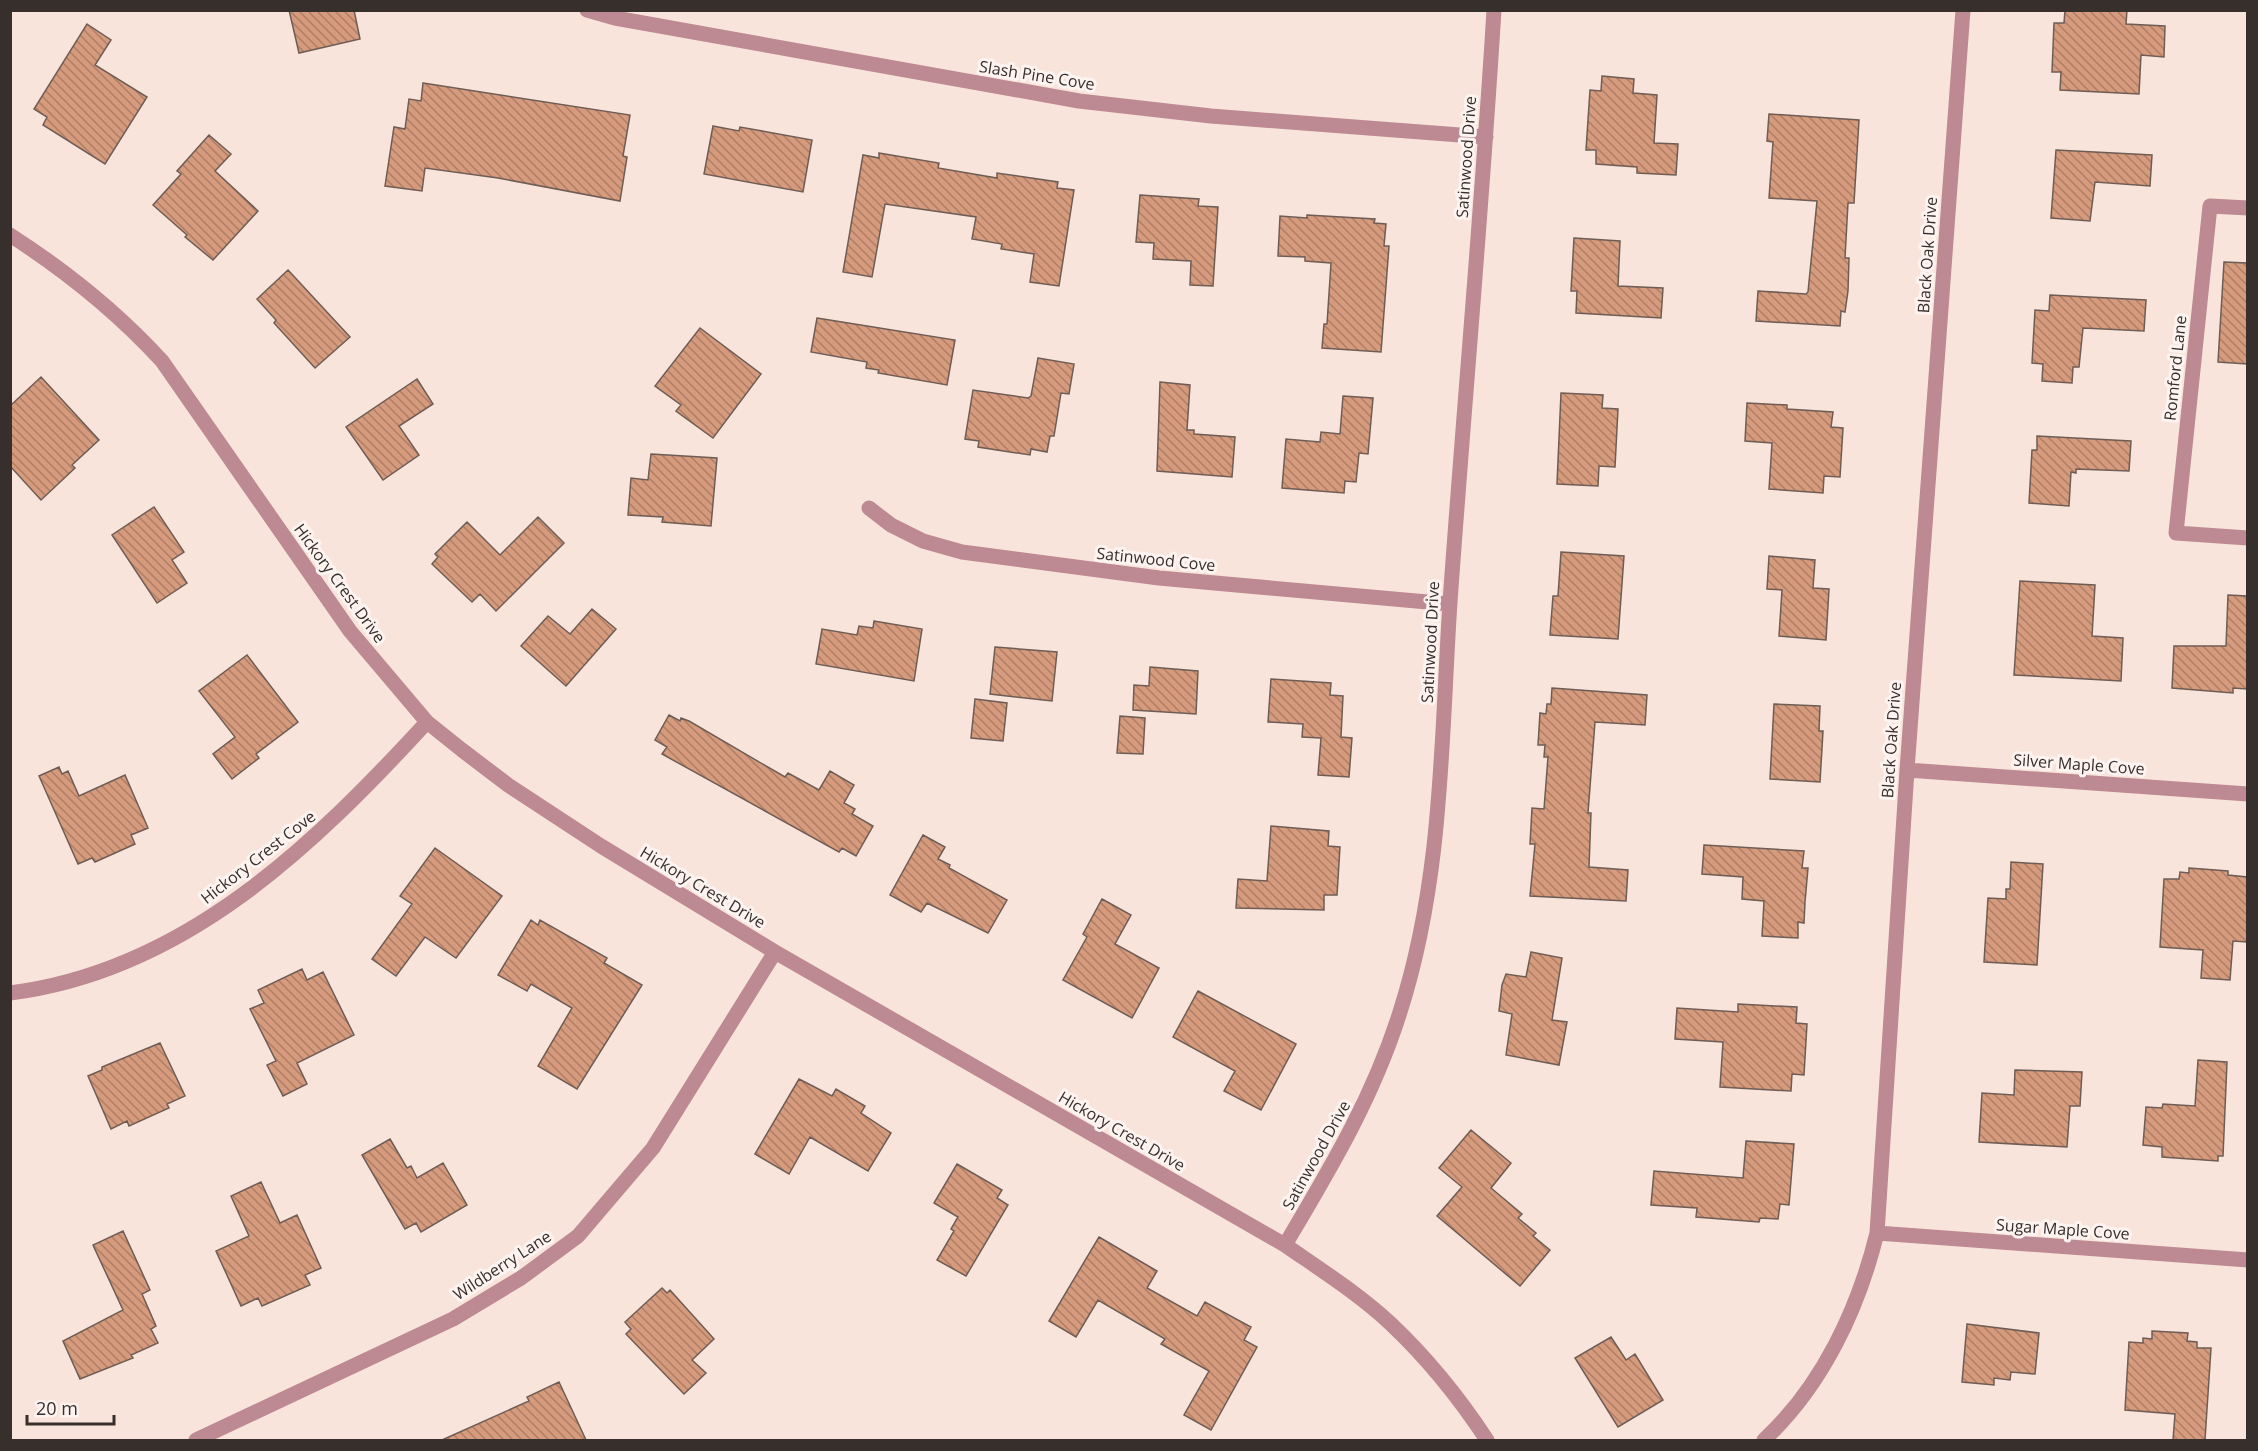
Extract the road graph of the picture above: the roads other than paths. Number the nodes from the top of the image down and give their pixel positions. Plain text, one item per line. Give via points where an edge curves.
1 (587, 10) edge
2 (1494, 10) edge
3 (1963, 10) edge
4 (1486, 137) junction
5 (2247, 208) edge
6 (10, 235) edge
7 (869, 508) dead end
8 (2247, 538) edge
9 (1450, 604) junction
10 (427, 722) junction
11 (1907, 770) junction
12 (2247, 794) edge
13 (776, 952) junction
14 (10, 993) edge
15 (1877, 1233) junction
16 (1285, 1245) junction
17 (2247, 1260) edge
18 (196, 1440) edge
19 (1487, 1440) edge
20 (1764, 1440) edge

1 - 4 street, Slash Pine Cove via 1079,101 1211,116
2 - 4 street, Satinwood Drive
3 - 11 street, Black Oak Drive
4 - 9 street, Satinwood Drive
5 - 8 street, Romford Lane via 2210,206 2176,534
6 - 10 street, Hickory Crest Drive via 98,299 162,361 350,631
7 - 9 street, Satinwood Cove via 891,525 923,541 962,552 1159,578
9 - 16 street, Satinwood Drive via 1435,851 1417,953 1395,1029 1367,1099 1348,1139
10 - 13 street, Hickory Crest Drive via 545,809
10 - 14 street, Hickory Crest Cove via 329,825 239,898 190,929 119,964 66,984
11 - 12 street, Silver Maple Cove
11 - 15 street, Black Oak Drive
13 - 16 street, Hickory Crest Drive
13 - 18 street, Wildberry Lane via 653,1148 578,1236 530,1272 453,1319
15 - 17 street, Sugar Maple Cove
15 - 20 street, Black Oak Drive via 1854,1306 1823,1366 1804,1395
16 - 19 street, Hickory Crest Drive via 1391,1324 1434,1370

